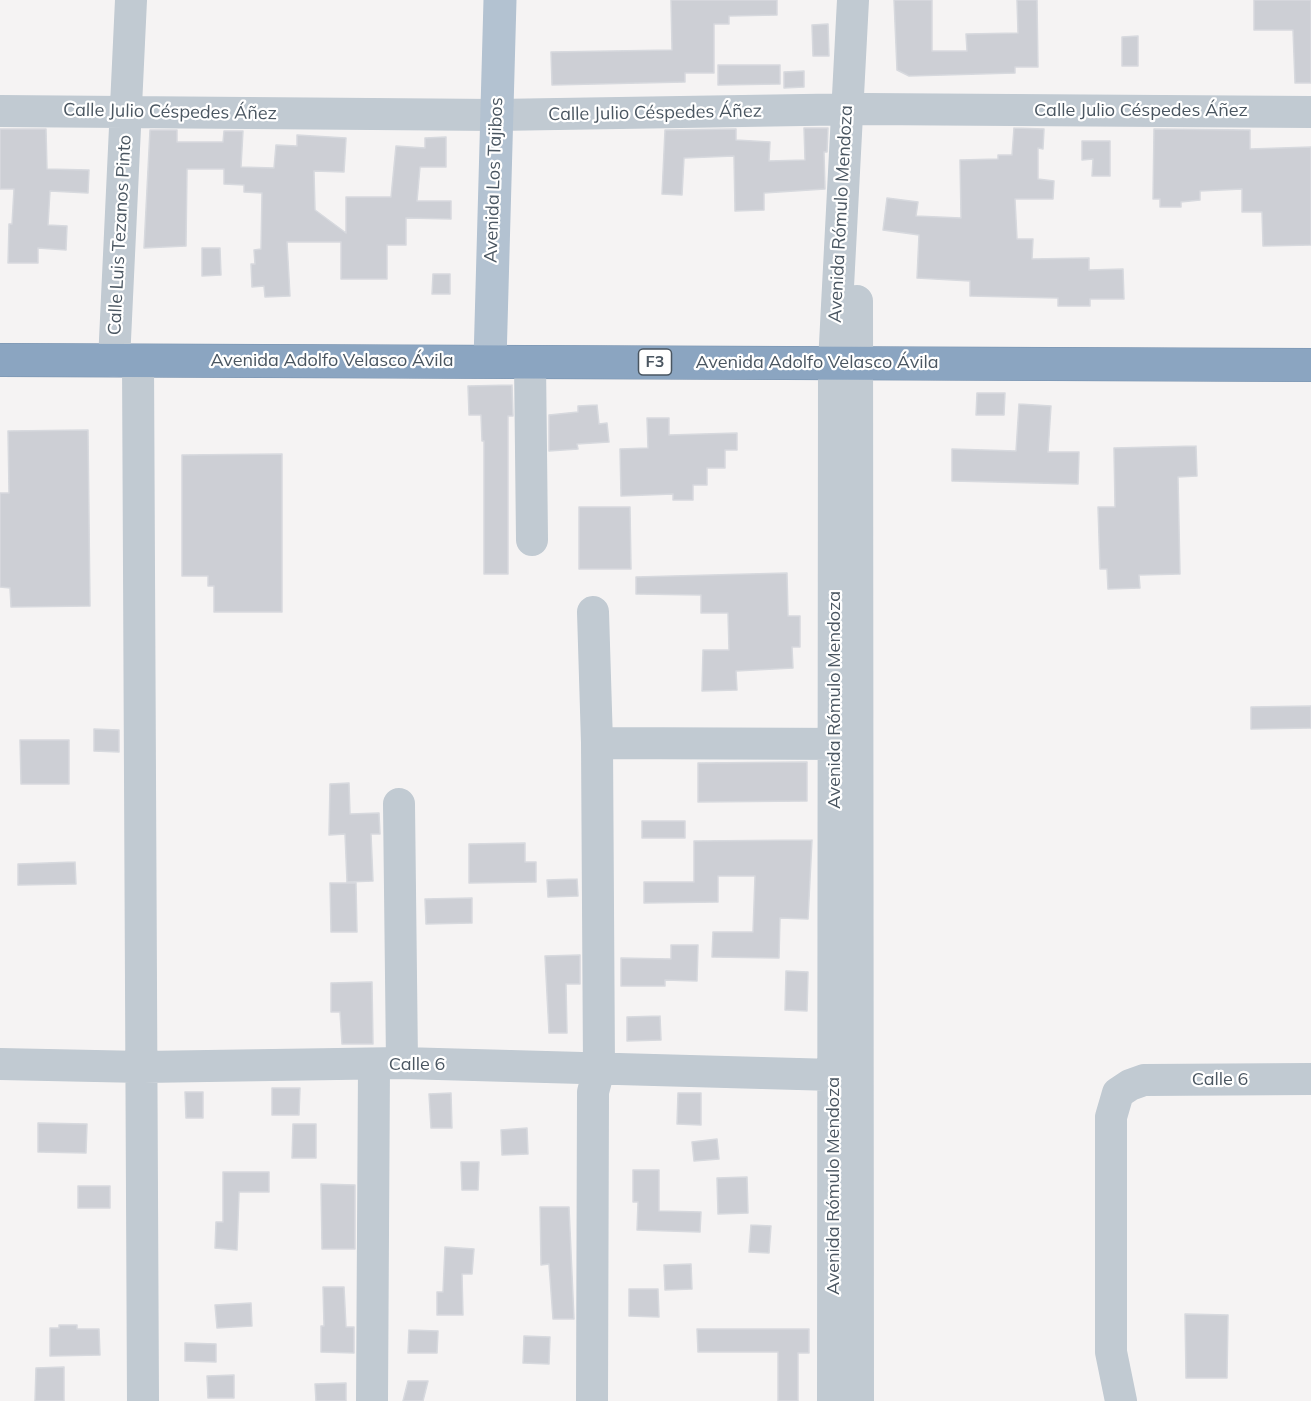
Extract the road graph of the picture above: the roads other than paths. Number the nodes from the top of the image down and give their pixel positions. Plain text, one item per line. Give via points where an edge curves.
1 (130, 0) edge
2 (500, 0) edge
3 (853, 0) edge
4 (870, 0) edge
5 (856, 109) junction
6 (0, 111) edge
7 (127, 112) junction
8 (1311, 112) edge
9 (496, 115) junction
10 (0, 360) edge
11 (126, 361) junction
12 (490, 361) junction
13 (530, 362) junction
14 (845, 363) junction
15 (1311, 365) edge
16 (532, 540) dead end
17 (592, 612) dead end
18 (597, 743) junction
19 (846, 745) junction
20 (399, 804) dead end
21 (0, 1064) edge
22 (388, 1064) junction
23 (142, 1067) junction
24 (599, 1069) junction
25 (834, 1075) junction
26 (1311, 1079) edge
27 (143, 1401) edge
28 (372, 1401) edge
29 (592, 1401) edge
30 (833, 1401) edge
31 (858, 1401) edge
32 (1121, 1401) edge

1 - 7 street, Calle Luis Tezanos Pinto
2 - 9 main road, Avenida Los Tajibos
3 - 5 street, Avenida Rómulo Mendoza
4 - 5 street, Avenida Rómulo Mendoza
5 - 8 street, Calle Julio Céspedes Áñez
5 - 9 street, Calle Julio Céspedes Áñez
5 - 14 street, Avenida Rómulo Mendoza
6 - 7 street, Calle Julio Céspedes Áñez
7 - 9 street, Calle Julio Céspedes Áñez
7 - 11 street, Calle Luis Tezanos Pinto
9 - 12 main road, Avenida Los Tajibos
10 - 11 highway, Avenida Adolfo Velasco Ávila / F3
11 - 12 highway, Avenida Adolfo Velasco Ávila / F3
11 - 23 street, Calle Luis Tezanos Pinto
12 - 13 highway, Avenida Adolfo Velasco Ávila / F3
13 - 14 highway, Avenida Adolfo Velasco Ávila / F3
13 - 16 street
14 - 15 highway, Avenida Adolfo Velasco Ávila / F3
14 - 19 street, Avenida Rómulo Mendoza
17 - 18 street
18 - 19 street
18 - 24 street
19 - 25 street, Avenida Rómulo Mendoza
19 - 31 street, Avenida Rómulo Mendoza
20 - 22 street
21 - 23 street, Calle 6
22 - 23 street, Calle 6
22 - 24 street, Calle 6
22 - 28 street
23 - 27 street, Calle Luis Tezanos Pinto
24 - 25 street, Calle 6
24 - 29 street via 593,1092
25 - 30 street, Avenida Rómulo Mendoza
26 - 32 street, Calle 6 via 1144,1080 1118,1093 1111,1117 1111,1352

